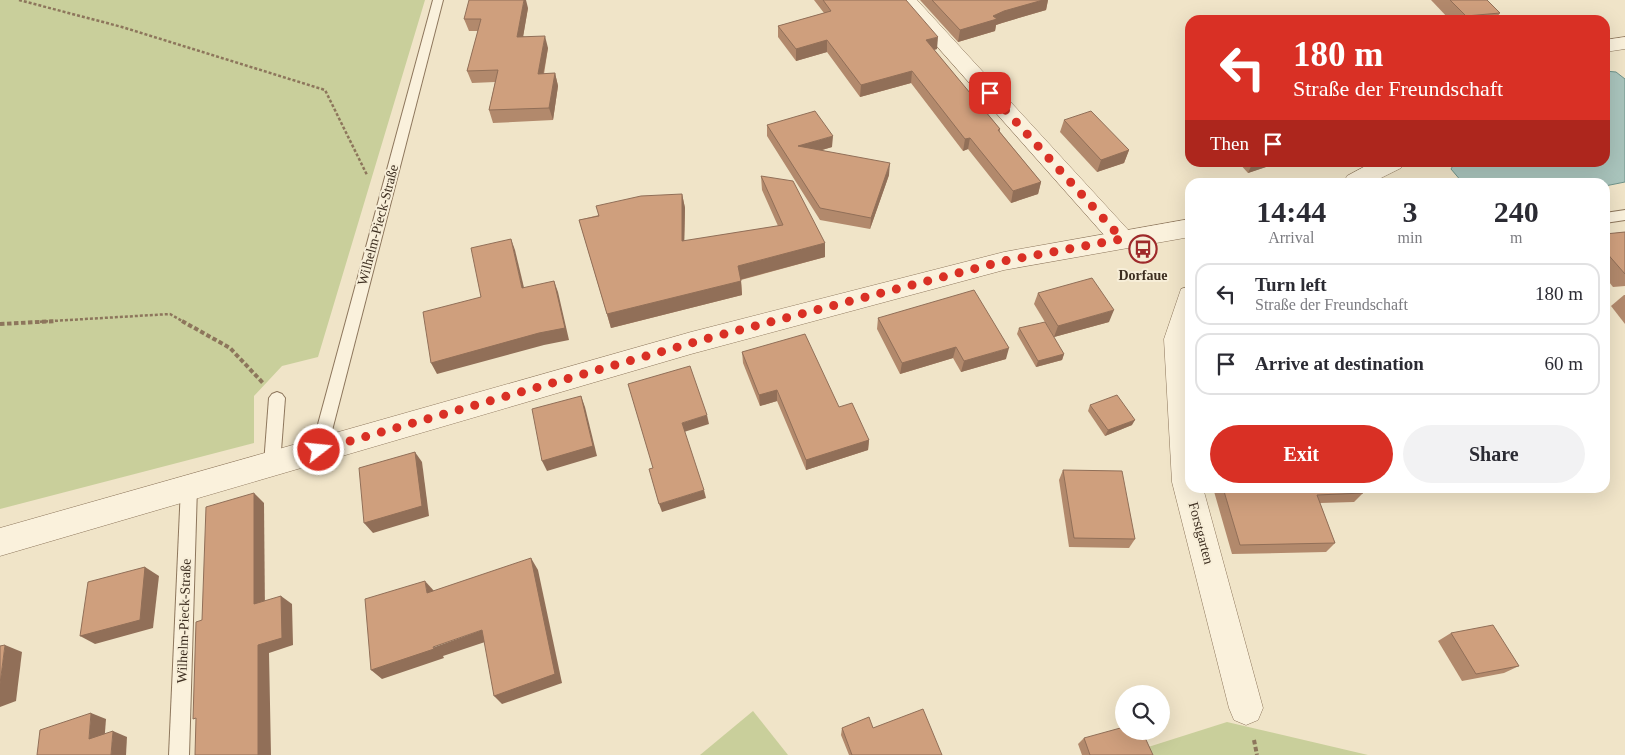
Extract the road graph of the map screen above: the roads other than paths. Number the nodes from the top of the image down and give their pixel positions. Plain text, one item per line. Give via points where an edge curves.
1 (438, 0) edge
2 (906, 0) edge
3 (1625, 43) edge
4 (1610, 45) edge
5 (1384, 167) edge
6 (1363, 178) edge
7 (1625, 216) edge
8 (1610, 218) edge
9 (1185, 229) edge
10 (1122, 239) junction
11 (1185, 313) edge
12 (277, 398) road end
13 (1185, 443) edge
14 (319, 450) junction
15 (272, 464) junction
16 (189, 487) junction
17 (1191, 493) edge
18 (0, 542) edge
19 (1246, 708) dead end
20 (180, 755) edge

1 - 14 lane, Wilhelm-Pieck-Straße
2 - 10 street
3 - 4 street
5 - 6 street
7 - 8 lane
9 - 10 street
10 - 14 street via 1004,261 691,343
11 - 13 street, Forstgarten via 1177,339
12 - 15 lane
14 - 15 street
15 - 16 street
16 - 18 street
16 - 20 lane, Wilhelm-Pieck-Straße
17 - 19 street, Forstgarten

